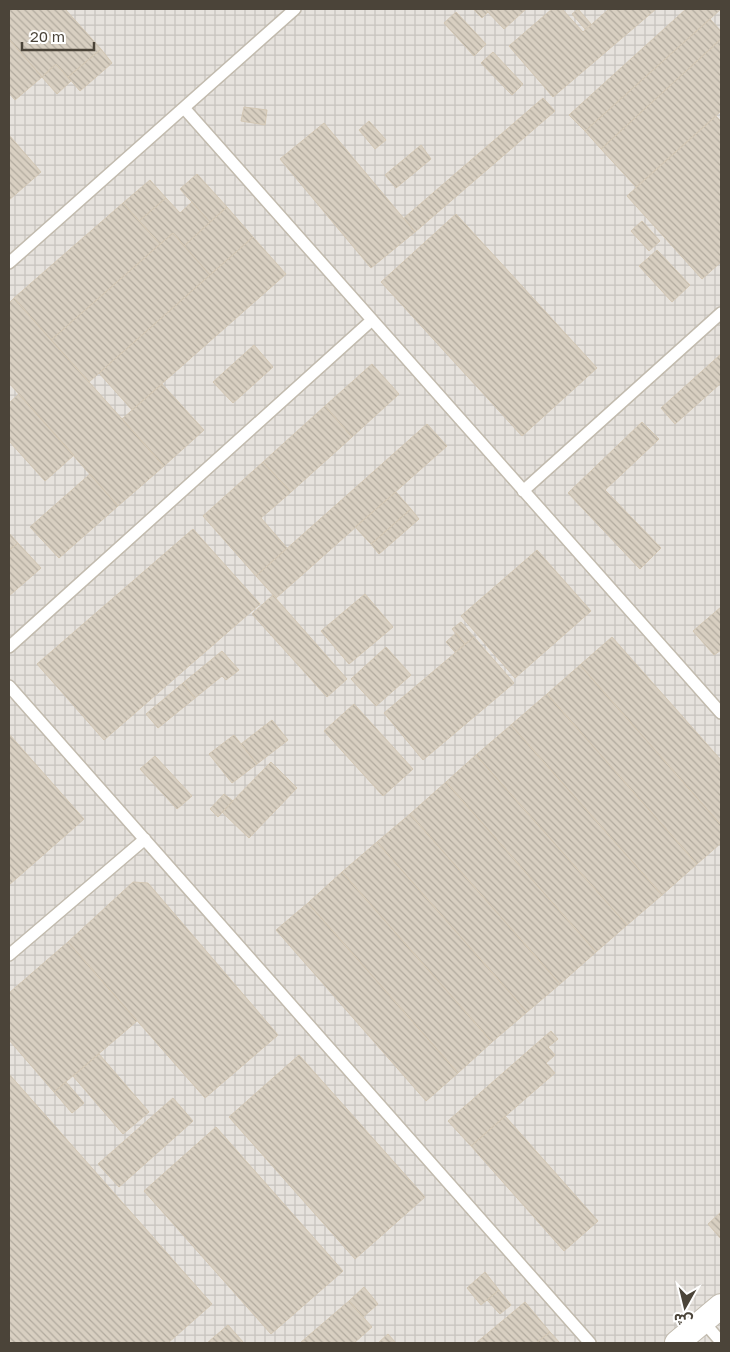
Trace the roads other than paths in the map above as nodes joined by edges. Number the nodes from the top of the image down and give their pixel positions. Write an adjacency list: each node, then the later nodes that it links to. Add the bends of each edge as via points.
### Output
1 (295, 9): 2 (lane)
2 (184, 108): 3 (lane); 5 (lane)
3 (9, 263)
4 (721, 313): 6 (lane)
5 (372, 320): 6 (lane); 7 (lane)
6 (523, 491): 9 (lane)
7 (9, 647)
8 (9, 686): 10 (lane)
9 (721, 713)
10 (145, 838): 11 (lane); 15 (lane)
11 (9, 955)
12 (721, 1306): 13 (street)
13 (703, 1321): 14 (lane); 16 (street)
14 (721, 1342)
15 (590, 1343)
16 (677, 1343)

